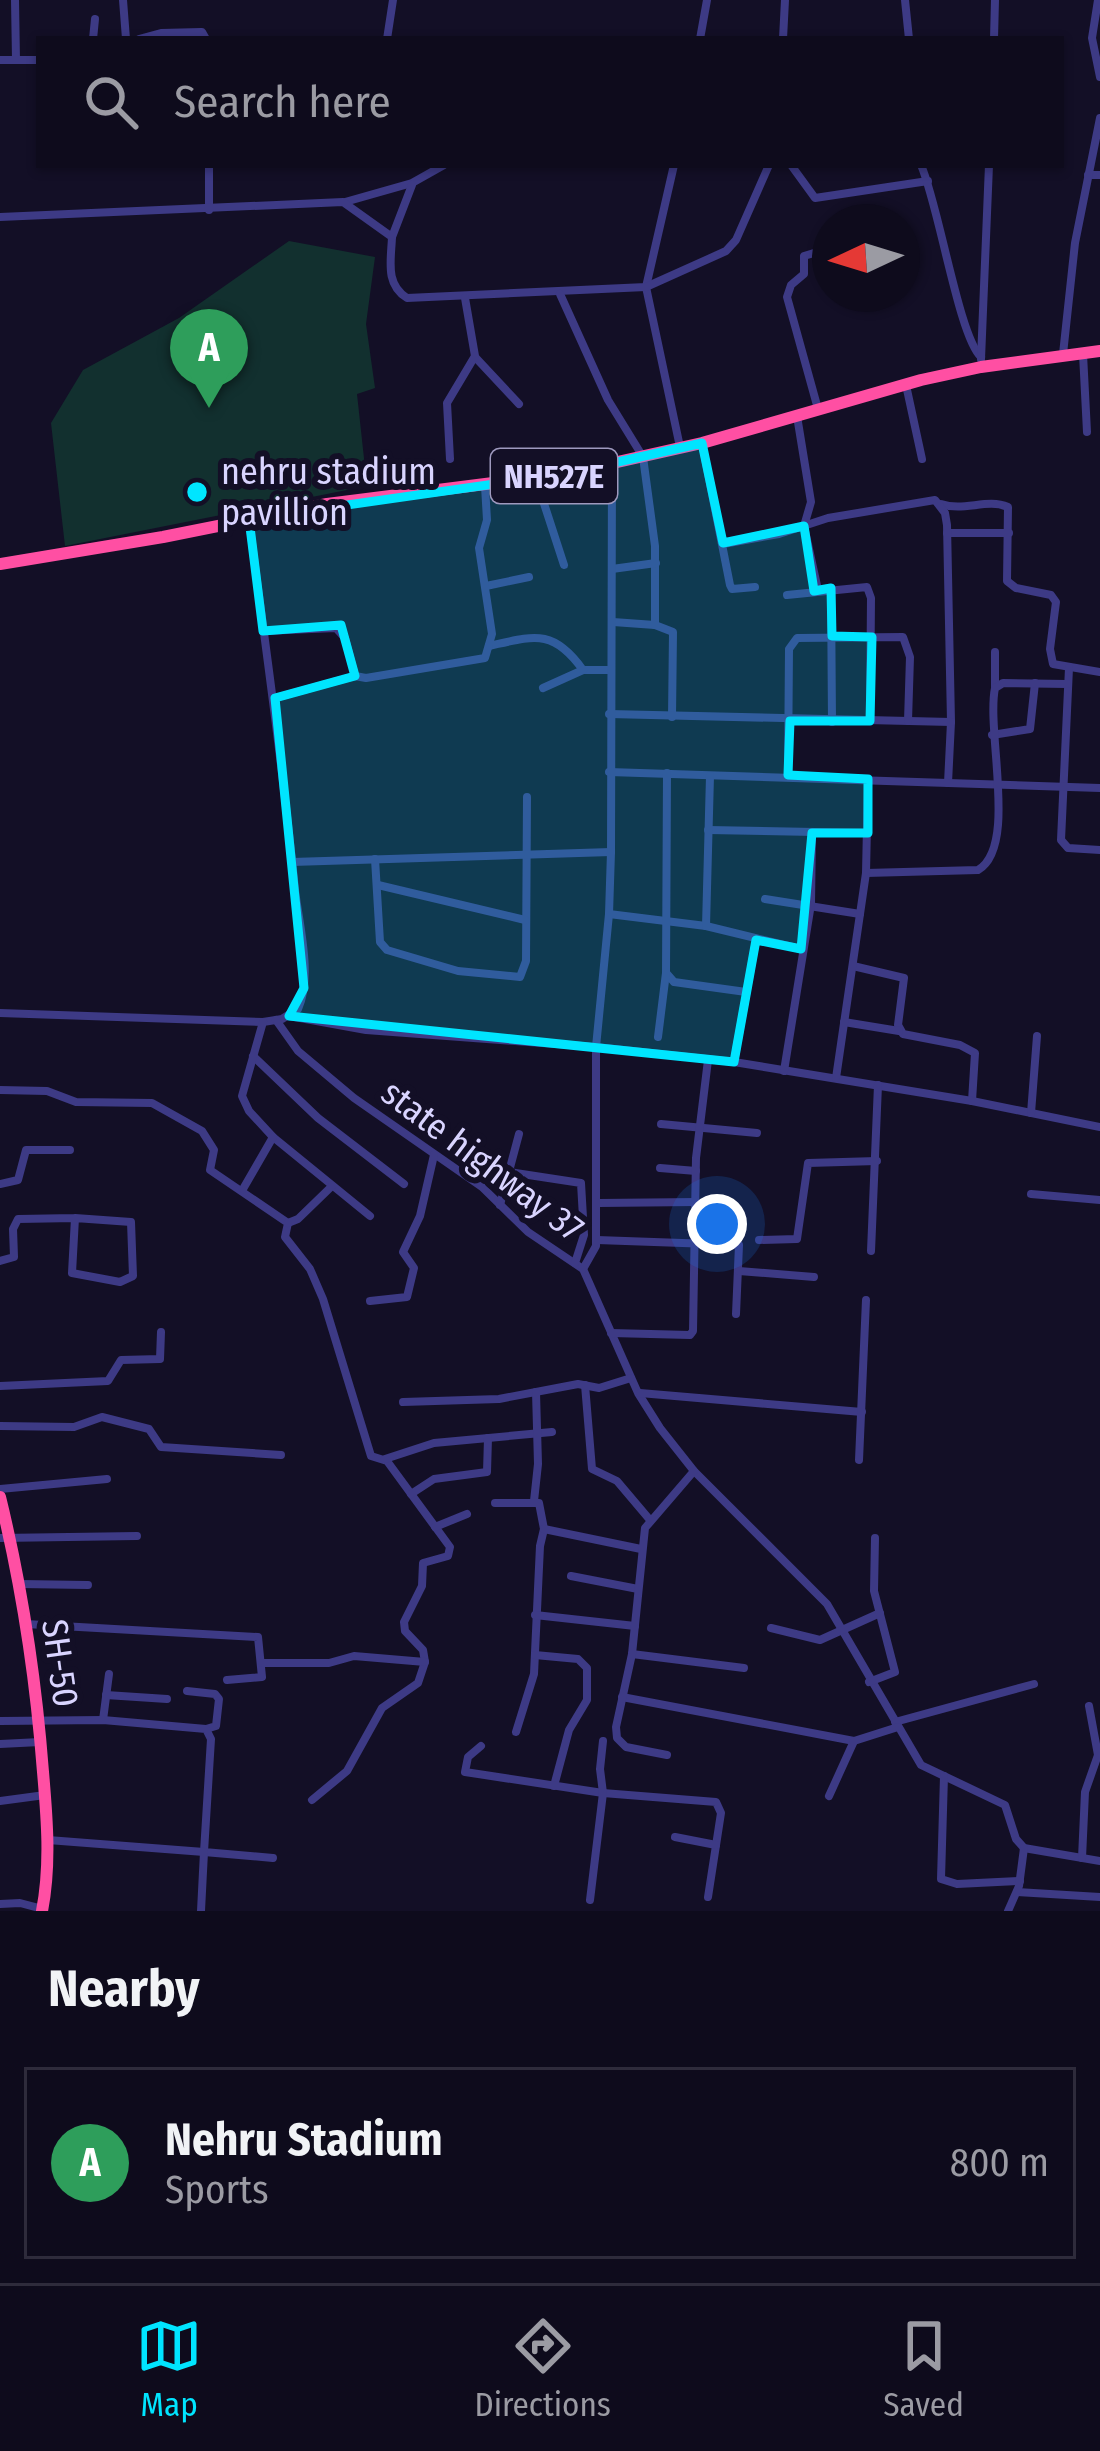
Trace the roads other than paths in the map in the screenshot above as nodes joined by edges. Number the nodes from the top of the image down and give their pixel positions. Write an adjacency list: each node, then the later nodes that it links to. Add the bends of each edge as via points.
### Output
1 (16, 0): 20 (street)
2 (123, 0): 11 (street)
3 (393, 0): 14 (street)
4 (707, 0): 15 (street)
5 (785, 0): 16 (street)
6 (905, 0): 17 (street)
7 (995, 0): 18 (street)
8 (1098, 0): 22 (street, via 1092,38)
9 (95, 19): 10 (street)
10 (93, 36)
11 (126, 36)
12 (157, 36): 13 (street)
13 (204, 36)
14 (387, 36)
15 (701, 36)
16 (783, 36)
17 (909, 36)
18 (994, 36)
19 (0, 60): 20 (street)
20 (16, 60): 21 (street)
21 (36, 60)
22 (1100, 77)
23 (1100, 118): 31 (street)
24 (209, 168): 36 (street)
25 (439, 168): 34 (street)
26 (673, 168): 40 (street)
27 (768, 168): 40 (street, via 726,251)
28 (793, 168): 33 (street, via 815,198)
29 (922, 168): 33 (street)
30 (989, 168): 47 (street)
31 (1088, 175): 32 (street); 45 (street)
32 (1100, 175)
33 (928, 181): 47 (street)
34 (412, 183): 35 (street); 38 (street)
35 (344, 202): 36 (street); 38 (street)
36 (209, 210): 37 (street)
37 (0, 217)
38 (392, 237): 42 (street, via 396,292)
39 (812, 254): 50 (street, via 787,297)
40 (646, 287): 41 (street); 54 (street)
41 (560, 293): 42 (street); 55 (street)
42 (465, 298): 46 (street)
43 (1100, 351): 44 (highway, NH527E)
44 (1082, 353): 45 (highway, NH527E); 52 (street)
45 (1063, 354): 47 (highway, NH527E)
46 (476, 357): 49 (street); 57 (street, via 447,403)
47 (981, 362): 48 (highway, NH527E)
48 (906, 385): 50 (highway, NH527E); 56 (street)
49 (519, 404)
50 (818, 410): 51 (highway, NH527E)
51 (797, 416): 53 (highway, NH527E); 63 (street, via 811,502)
52 (1087, 432)
53 (702, 443): 54 (highway, NH527E); 66 (street)
54 (681, 448): 55 (highway, NH527E)
55 (643, 457): 58 (highway, NH527E); 67 (street)
56 (922, 458)
57 (450, 459)
58 (612, 465): 59 (highway, NH527E); 70 (street)
59 (536, 478): 60 (highway, NH527E); 69 (street)
60 (484, 486): 62 (highway, NH527E); 72 (street)
61 (935, 500): 63 (street); 64 (street); 65 (street, via 958,508 1003,503)
62 (249, 519): 68 (highway, NH527E); 79 (street)
63 (805, 526): 66 (street); 75 (street)
64 (947, 533): 65 (street); 100 (street)
65 (1009, 533): 84 (street, via 1007,581 1054,597 1051,660)
66 (724, 544): 73 (street, via 730,585)
67 (656, 563): 70 (street); 78 (street)
68 (0, 565)
69 (564, 565)
70 (612, 569): 77 (street)
71 (529, 578): 72 (street)
72 (485, 586): 82 (street)
73 (755, 587)
74 (831, 588): 75 (street); 80 (street); 81 (street, via 867,587)
75 (818, 590): 76 (street)
76 (787, 595)
77 (613, 622): 78 (street); 86 (street)
78 (655, 626): 95 (street, via 675,638)
79 (263, 631): 88 (street, via 336,628); 93 (street)
80 (832, 636): 81 (street); 96 (street, via 790,643); 99 (street)
81 (872, 637): 97 (street); 98 (street, via 896,635 908,645)
82 (489, 646): 85 (street, via 551,638); 88 (street, via 478,662)
83 (995, 652): 92 (street)
84 (1070, 668): 87 (street); 90 (street)
85 (583, 670): 86 (street); 91 (street)
86 (611, 670): 94 (street)
87 (1100, 672)
88 (355, 676): 93 (street)
89 (1035, 683): 90 (street); 92 (street); 101 (street, via 1030,729)
90 (1067, 684): 109 (street)
91 (543, 688)
92 (995, 688): 101 (street)
93 (275, 698): 119 (street)
94 (609, 714): 95 (street); 102 (street)
95 (672, 717): 96 (street)
96 (790, 721): 99 (street); 104 (street)
97 (870, 721): 98 (street); 99 (street)
98 (908, 721): 100 (street)
99 (832, 722)
100 (951, 722): 108 (street)
101 (992, 735): 107 (street)
102 (609, 772): 103 (street); 116 (street)
103 (667, 773): 105 (street); 127 (street)
104 (788, 775): 105 (street); 106 (street)
105 (710, 776): 112 (street)
106 (868, 779): 108 (street); 114 (street)
107 (997, 782): 108 (street); 109 (street); 120 (street, via 989,864)
108 (948, 783)
109 (1062, 788): 110 (street); 115 (street, via 1063,844)
110 (1100, 788)
111 (527, 797): 117 (street)
112 (707, 830): 113 (street); 128 (street)
113 (812, 832): 114 (street); 123 (street)
114 (868, 833): 120 (street)
115 (1100, 850)
116 (610, 852): 117 (street); 124 (street)
117 (526, 857): 118 (street); 126 (street)
118 (375, 859): 119 (street); 121 (street)
119 (292, 862): 135 (street, via 304,988)
120 (866, 873): 125 (street)
121 (378, 885): 126 (street); 126 (street, via 387,950 458,971 520,977)
122 (765, 899): 123 (street)
123 (811, 904): 125 (street); 130 (street)
124 (609, 914): 127 (street); 142 (street)
125 (860, 914): 131 (street)
126 (525, 920)
127 (665, 920): 128 (street); 132 (street)
128 (706, 926): 129 (street)
129 (756, 940): 130 (street); 133 (street)
130 (801, 949): 146 (street)
131 (853, 966): 138 (street); 139 (street, via 904,978)
132 (666, 973): 133 (street, via 674,982); 140 (street)
133 (746, 992): 145 (street)
134 (0, 1013): 137 (street)
135 (289, 1016): 136 (street); 142 (street, state highway 37, via 366,1030)
136 (276, 1020): 137 (street); 159 (street, state highway 37, via 308,1060)
137 (263, 1022): 143 (street)
138 (844, 1022): 139 (street); 147 (street)
139 (899, 1031): 150 (street, via 975,1053)
140 (658, 1036)
141 (1037, 1036): 151 (street)
142 (596, 1047): 144 (street, state highway 37); 171 (street)
143 (253, 1056): 157 (street, via 243,1102); 165 (street)
144 (708, 1060): 145 (street, state highway 37); 153 (street)
145 (734, 1062): 146 (street, state highway 37)
146 (784, 1071): 147 (street, state highway 37)
147 (836, 1078): 148 (street, state highway 37)
148 (878, 1085): 150 (street, state highway 37); 160 (street)
149 (0, 1090): 167 (street, via 166,1109 202,1131 214,1150 210,1170)
150 (972, 1101): 151 (street, state highway 37)
151 (1031, 1113): 154 (street, state highway 37)
152 (661, 1124): 153 (street)
153 (701, 1127): 155 (street); 162 (street)
154 (1100, 1127)
155 (757, 1133)
156 (520, 1135): 163 (street)
157 (273, 1137): 166 (street); 167 (street)
158 (70, 1150): 164 (street, via 26,1150 18,1180)
159 (434, 1154): 172 (street, state highway 37); 185 (street, via 420,1216 404,1244 414,1268 410,1293)
160 (877, 1161): 177 (street, via 808,1163 797,1239); 179 (street)
161 (660, 1168): 162 (street)
162 (695, 1171): 170 (street)
163 (509, 1172): 172 (street); 181 (street, via 580,1183)
164 (0, 1184)
165 (404, 1184)
166 (332, 1186): 173 (street); 175 (street)
167 (243, 1189): 175 (street)
168 (1031, 1194): 169 (street)
169 (1100, 1200)
170 (696, 1202): 171 (street); 178 (street)
171 (599, 1203): 176 (street)
172 (500, 1207): 181 (street, state highway 37)
173 (370, 1216)
174 (76, 1217): 174 (street, via 131,1222 133,1276 120,1282 72,1273); 180 (street, via 18,1219 14,1257)
175 (289, 1223): 201 (street, via 285,1238 323,1299 371,1456)
176 (597, 1240): 178 (street); 181 (street, via 595,1254)
177 (759, 1240)
178 (695, 1241): 182 (street, via 739,1245); 188 (street, via 690,1335)
179 (871, 1251)
180 (0, 1261)
181 (579, 1266): 188 (street, state highway 37)
182 (739, 1271): 183 (street); 186 (street)
183 (814, 1277)
184 (866, 1300): 195 (street)
185 (370, 1301)
186 (736, 1314)
187 (161, 1332): 191 (street, via 160,1359 121,1360 108,1381)
188 (610, 1333): 189 (street, state highway 37)
189 (631, 1378): 190 (street); 193 (street, state highway 37)
190 (585, 1385): 192 (street); 211 (street, via 592,1469 617,1481)
191 (0, 1386)
192 (536, 1392): 194 (street); 198 (street)
193 (638, 1393): 195 (street); 203 (street, state highway 37)
194 (404, 1402)
195 (862, 1412): 202 (street)
196 (0, 1426): 200 (street, via 102,1418 149,1429 161,1448)
197 (552, 1432): 198 (street)
198 (538, 1434): 199 (street); 207 (street)
199 (488, 1438): 201 (street, via 420,1445); 206 (street, via 487,1472 434,1479)
200 (281, 1455)
201 (385, 1459): 206 (street)
202 (859, 1460)
203 (694, 1471): 211 (street); 227 (street, state highway 37, via 812,1587)
204 (107, 1479): 205 (street)
205 (0, 1493): 209 (highway, SH-50)
206 (411, 1495): 212 (street)
207 (533, 1501): 208 (street); 213 (street)
208 (495, 1503)
209 (2, 1514): 215 (highway, SH-50)
210 (467, 1514): 212 (street)
211 (650, 1520): 217 (street)
212 (435, 1527): 230 (street, via 451,1553 423,1563 422,1586 404,1622)
213 (544, 1529): 217 (street); 223 (street)
214 (137, 1536): 215 (street)
215 (4, 1538): 219 (highway, SH-50)
216 (875, 1538): 222 (street)
217 (641, 1549): 221 (street)
218 (571, 1576): 221 (street)
219 (18, 1584): 220 (street); 224 (highway, SH-50)
220 (88, 1585)
221 (638, 1589): 225 (street)
222 (880, 1613): 227 (street); 235 (street, via 895,1672)
223 (535, 1616): 225 (street); 229 (street)
224 (26, 1624): 231 (street, via 253,1635); 242 (highway, SH-50)
225 (635, 1626): 228 (street)
226 (771, 1628): 227 (street, via 820,1640)
227 (842, 1631): 235 (street, state highway 37)
228 (632, 1654): 232 (street); 239 (street)
229 (535, 1655): 247 (street); 255 (street, via 578,1659 587,1668 586,1700 568,1730)
230 (425, 1662): 231 (street, via 354,1656); 259 (street, via 416,1686 382,1708 347,1771)
231 (262, 1663): 234 (street, via 258,1679)
232 (744, 1668)
233 (110, 1674): 238 (street)
234 (226, 1680)
235 (869, 1682): 245 (street, state highway 37)
236 (1034, 1684): 245 (street)
237 (187, 1691): 246 (street, via 219,1699 217,1726)
238 (106, 1694): 240 (street); 243 (street)
239 (622, 1697): 249 (street); 253 (street, via 616,1738)
240 (167, 1699)
241 (1089, 1706): 267 (street, via 1098,1755 1085,1792)
242 (39, 1719): 243 (street); 244 (street); 250 (highway, SH-50)
243 (103, 1720): 246 (street)
244 (0, 1721)
245 (896, 1724): 249 (street); 254 (street, state highway 37, via 921,1766)
246 (206, 1729): 265 (street, via 212,1739)
247 (516, 1732)
248 (603, 1741): 256 (street)
249 (854, 1741): 258 (street)
250 (41, 1742): 251 (street); 257 (highway, SH-50)
251 (0, 1744)
252 (481, 1746): 255 (street, via 465,1772)
253 (667, 1755)
254 (944, 1775): 264 (street, state highway 37, via 1005,1805); 269 (street, via 941,1879)
255 (554, 1786): 256 (street)
256 (603, 1793): 263 (street, via 716,1802); 273 (street)
257 (45, 1795): 260 (street); 262 (highway, SH-50)
258 (829, 1796)
259 (312, 1800)
260 (0, 1801)
261 (675, 1837): 263 (street)
262 (48, 1840): 265 (street); 275 (highway, SH-50)
263 (716, 1845): 271 (street)
264 (1024, 1848): 267 (street); 269 (street)
265 (204, 1852): 266 (street); 276 (street)
266 (273, 1858)
267 (1082, 1858): 268 (street)
268 (1100, 1862)
269 (1020, 1881): 270 (street)
270 (1017, 1892): 272 (street); 277 (street)
271 (708, 1897)
272 (1100, 1897)
273 (590, 1900)
274 (0, 1904): 275 (street)
275 (42, 1910)
276 (201, 1911)
277 (1008, 1911)

